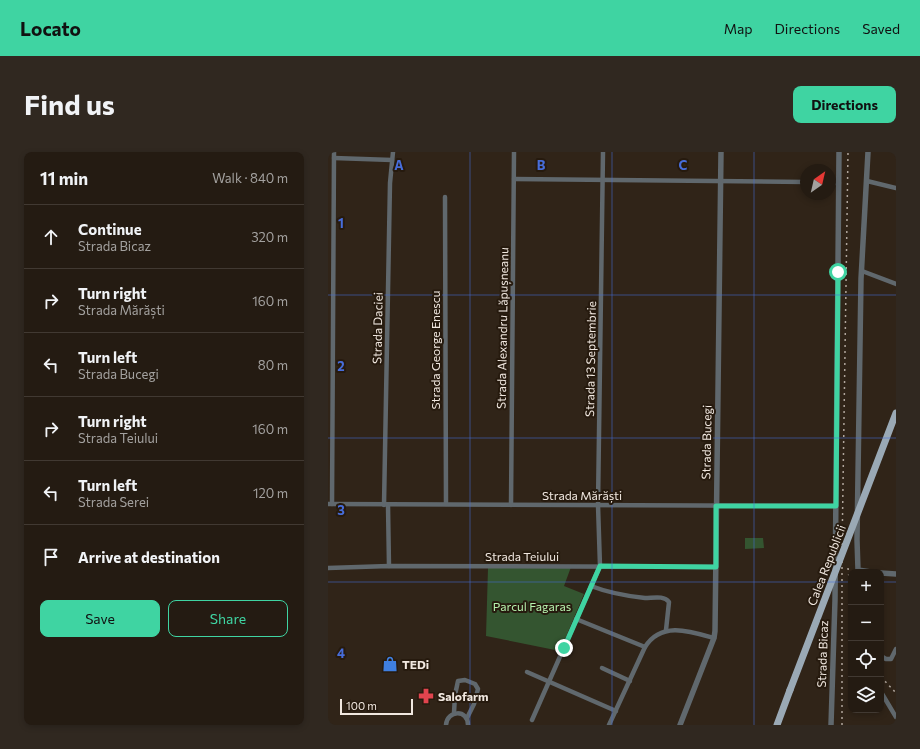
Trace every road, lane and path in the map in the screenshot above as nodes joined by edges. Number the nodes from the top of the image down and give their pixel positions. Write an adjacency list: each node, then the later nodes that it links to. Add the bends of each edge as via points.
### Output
1 (334, 152): 8 (street)
2 (393, 152): 9 (street, Strada Daciei)
3 (514, 152): 10 (street, Strada Alexandru Lăpușneanu)
4 (603, 152): 11 (street, Strada 13 Septembrie)
5 (721, 152): 12 (street, Strada Bucegi)
6 (839, 152): 15 (street, Strada Bicaz)
7 (868, 152): 13 (street)
8 (334, 158): 9 (street); 21 (street)
9 (392, 160): 24 (street, Strada Daciei)
10 (514, 179): 11 (street); 25 (street, Strada Alexandru Lăpușneanu)
11 (603, 179): 12 (street); 23 (street, Strada 13 Septembrie)
12 (721, 180): 14 (street); 26 (street, Strada Bucegi)
13 (868, 181): 16 (street); 18 (street)
14 (800, 182)
15 (839, 183): 27 (street, Strada Bicaz)
16 (896, 188)
17 (445, 197): 22 (street, Strada George Enescu)
18 (862, 271): 19 (street); 32 (street)
19 (896, 284)
20 (896, 413): 56 (main road, Calea Republicii, bridge)
21 (330, 504): 24 (street, Strada Mărăști)
22 (446, 504): 24 (street, Strada Mărăști); 25 (street, Strada Mărăști)
23 (598, 504): 25 (street, Strada Mărăști); 26 (street, Strada Mărăști); 29 (street, Strada 13 Septembrie)
24 (386, 505): 28 (street, Strada Daciei)
25 (511, 505)
26 (716, 506): 27 (street, Strada Mărăști); 30 (street, Strada Bucegi)
27 (836, 506): 57 (street, Strada Bicaz, via 836,600)
28 (389, 566): 29 (street, Strada Teiului); 31 (street, Strada Teiului)
29 (600, 566): 30 (street, Strada Teiului); 35 (street)
30 (716, 567): 38 (street, Strada Bucegi)
31 (328, 568)
32 (858, 569)
33 (884, 573): 34 (street)
34 (896, 574)
35 (591, 586): 36 (street); 37 (street, via 612,594 666,599)
36 (576, 619): 39 (street); 45 (street)
37 (666, 630): 38 (street); 39 (street, via 655,636)
38 (714, 638): 55 (street, Strada Bucegi)
39 (645, 647): 44 (street)
40 (896, 649): 41 (street, via 891,659)
41 (884, 657)
42 (602, 668): 44 (street)
43 (527, 672): 45 (street)
44 (630, 681): 47 (street)
45 (549, 682): 47 (street); 51 (street)
46 (884, 697): 49 (street)
47 (616, 711): 54 (street)
48 (454, 713): 50 (street); 50 (street, via 458,681 465,680 475,684 478,689); 52 (street, via 448,718)
49 (896, 717)
50 (467, 718): 53 (street)
51 (532, 720)
52 (446, 725)
53 (468, 725)
54 (609, 725)
55 (680, 725)
56 (777, 725)
57 (831, 725)

